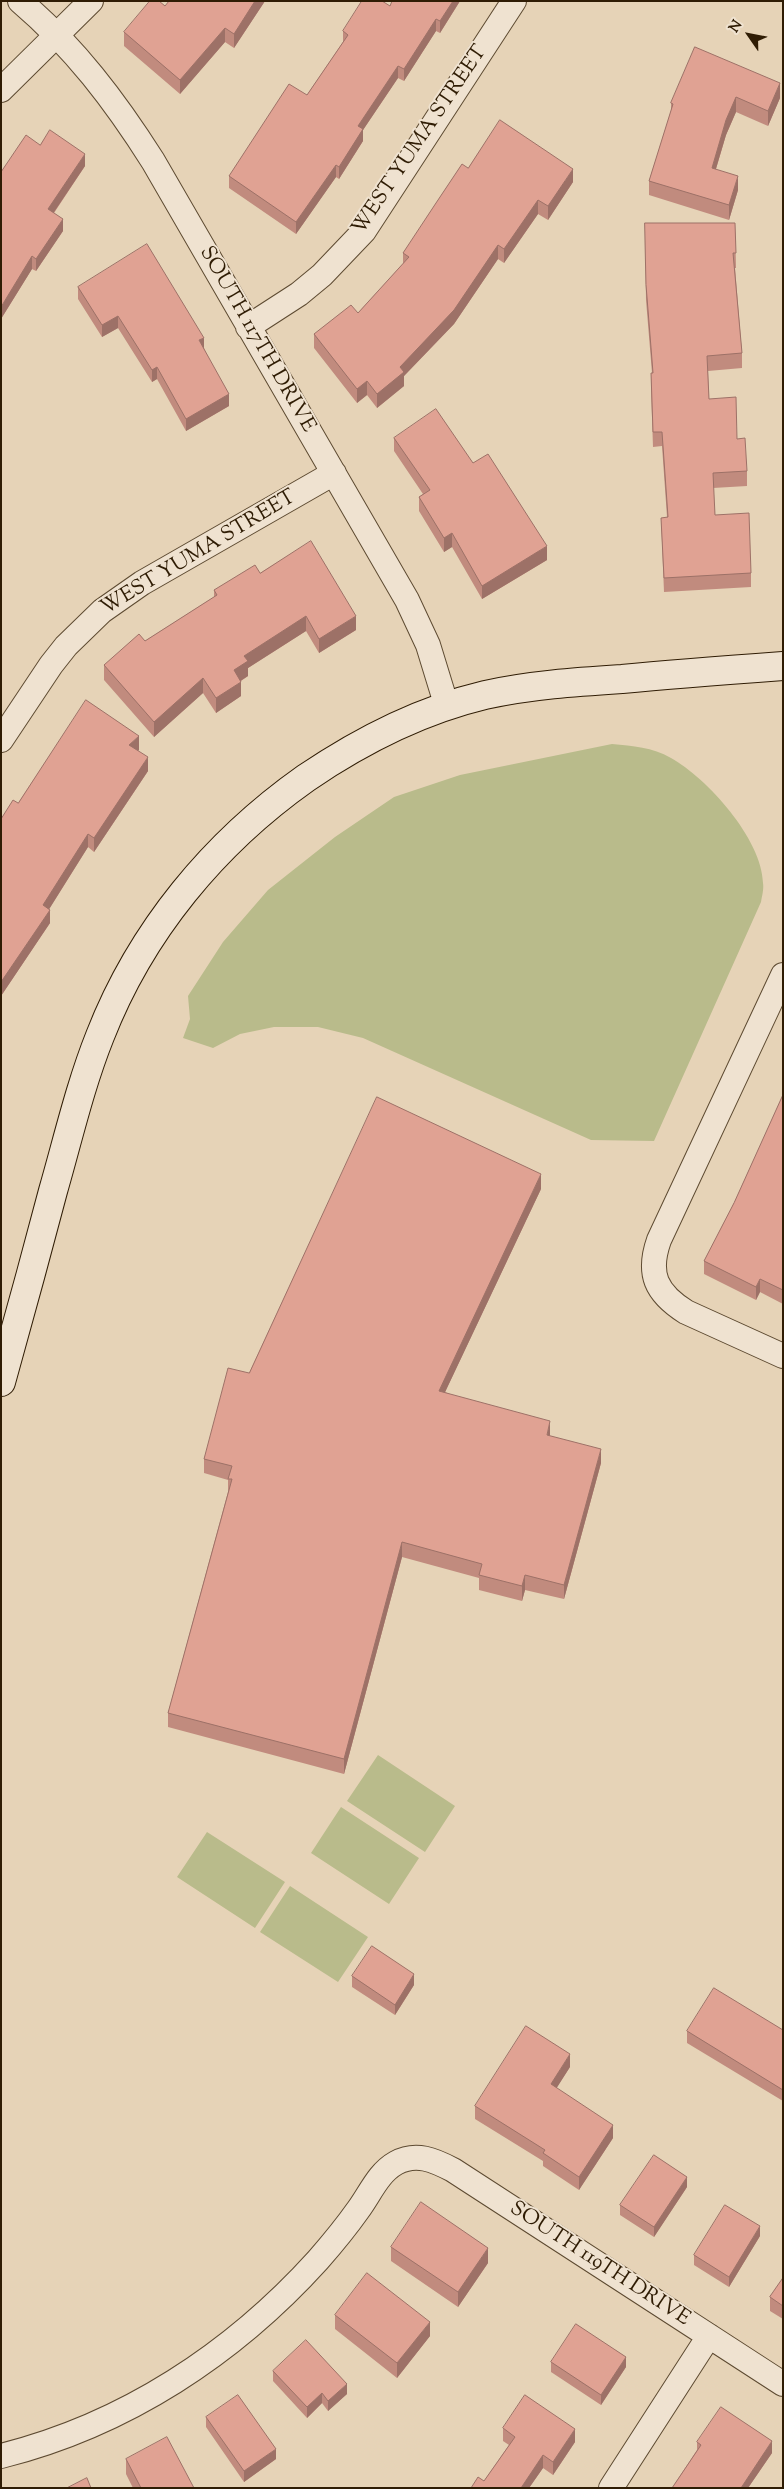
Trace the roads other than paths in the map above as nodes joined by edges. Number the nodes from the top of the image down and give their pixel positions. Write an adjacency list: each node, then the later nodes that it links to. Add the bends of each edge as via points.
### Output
1 (20, 1): 4 (street, SOUTH 117TH DRIVE)
2 (91, 1): 4 (street)
3 (514, 1): 6 (street, WEST YUMA STREET, via 364,231 322,275)
4 (56, 34): 5 (street); 6 (street, SOUTH 117TH DRIVE, via 86,67 133,129)
5 (1, 90)
6 (248, 327): 7 (street, SOUTH 117TH DRIVE)
7 (334, 473): 9 (street, SOUTH 117TH DRIVE, via 418,623 436,667); 10 (street, WEST YUMA STREET, via 142,584 102,611 56,659)
8 (783, 666): 9 (street, via 543,686 483,696)
9 (447, 707): 12 (street, via 352,750 287,792 250,822 200,871 153,932 115,1001 89,1067)
10 (1, 740)
11 (783, 975): 13 (street, via 659,1240 654,1261 656,1281 663,1293 686,1312)
12 (7, 1338): 14 (street)
13 (783, 1356)
14 (1, 1382)
15 (709, 2336): 16 (street, SOUTH 119TH DRIVE); 17 (street, SOUTH 119TH DRIVE, via 453,2170 425,2158 410,2157 384,2173 341,2234 293,2287 256,2322 192,2371 96,2424 36,2447); 18 (street)
16 (783, 2384)
17 (1, 2456)
18 (612, 2488)

